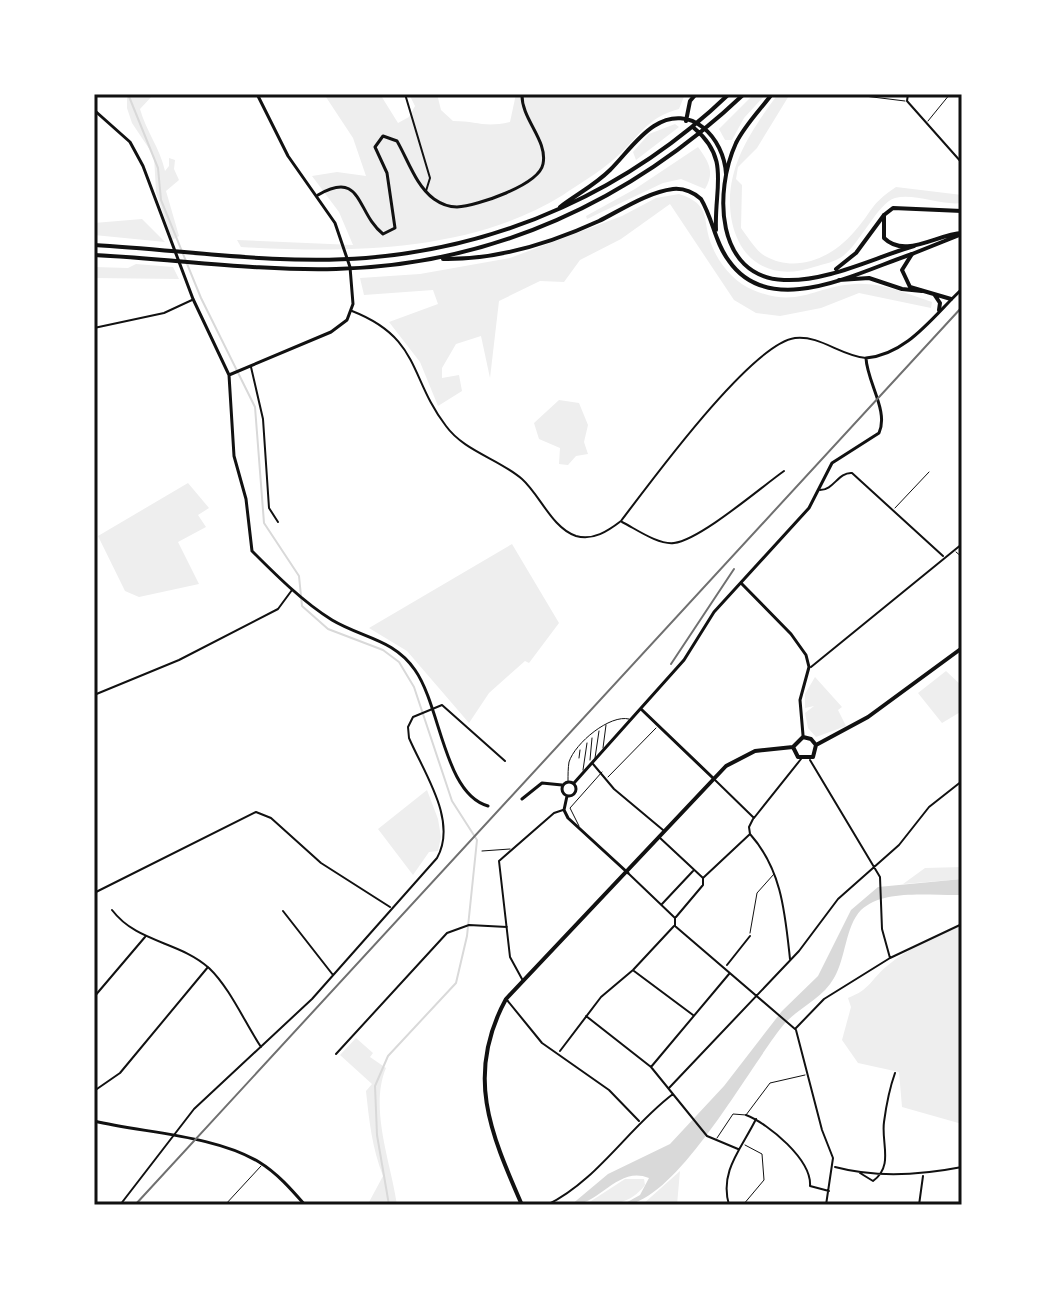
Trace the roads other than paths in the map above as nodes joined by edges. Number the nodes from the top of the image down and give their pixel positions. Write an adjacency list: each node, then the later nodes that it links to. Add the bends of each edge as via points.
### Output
1 (257, 94): 18 (main road, via 288,156)
2 (405, 94): 17 (street, via 430,178)
3 (522, 94): 17 (main road, via 544,151 537,178 461,207)
4 (696, 94): 13 (main road)
5 (729, 94): 20 (main road, via 684,134 617,180)
6 (744, 94): 28 (main road, via 643,176 586,208 500,243)
7 (772, 94): 16 (main road, via 735,145)
8 (848, 94): 11 (lane)
9 (908, 94): 11 (street)
10 (950, 94): 14 (lane)
11 (907, 101): 14 (street)
12 (94, 110): 34 (main road, via 130,142 143,166)
13 (686, 121): 16 (main road, via 708,130 719,144); 20 (main road, via 656,124 600,179); 23 (main road, via 707,139 719,164)
14 (927, 123): 15 (street)
15 (962, 163)
16 (727, 184): 29 (main road, via 725,232 743,264 780,280)
17 (426, 192): 18 (main road, via 397,141 383,136 375,147 387,173 395,228 383,234 377,229 347,187)
18 (318, 195): 37 (main road, via 345,252)
19 (962, 211): 21 (main road, via 904,207)
20 (555, 212): 24 (main road, via 477,240 364,258)
21 (884, 215): 25 (main road, via 884,238 896,246); 29 (main road, via 856,253)
22 (962, 233): 25 (main road); 26 (main road)
23 (717, 236): 28 (main road, via 701,199 676,188 535,245); 30 (main road, via 729,261 758,285 786,290)
24 (94, 245)
25 (914, 246): 29 (main road)
26 (912, 254): 30 (main road); 32 (main road, via 904,263 903,277)
27 (94, 255): 28 (main road, via 284,268 365,268)
28 (437, 259)
29 (831, 272)
30 (833, 280): 32 (main road, via 869,278)
31 (962, 289): 35 (main road)
32 (922, 291): 33 (main road)
33 (933, 292): 35 (main road); 36 (main road)
34 (193, 299): 38 (street, via 164,313); 41 (main road)
35 (951, 299): 36 (main road)
36 (939, 310): 39 (main road, via 898,348)
37 (352, 311): 40 (main road, via 331,332); 46 (street, via 378,321 394,335 448,430 521,478 562,528 588,537)
38 (94, 328)
39 (866, 358): 44 (main road, via 881,428 875,438 837,459); 46 (street, via 806,338 779,344 723,395)
40 (251, 366): 41 (main road); 47 (street, via 263,419 269,508)
41 (229, 375): 53 (main road, via 234,456 246,499 249,544)
42 (784, 471): 46 (street, via 676,543)
43 (929, 472): 45 (lane)
44 (818, 490): 45 (street, via 830,488 847,473 856,475); 52 (main road, via 809,508)
45 (893, 510): 50 (street)
46 (621, 521)
47 (278, 522)
48 (962, 544): 49 (street)
49 (954, 550): 50 (street); 51 (lane)
50 (944, 557): 55 (street)
51 (962, 557)
52 (741, 583): 55 (main road, via 791,634); 58 (main road)
53 (295, 591): 56 (street, via 278,609 179,660); 57 (main road, via 335,622 401,653)
54 (962, 648): 66 (main road, via 887,705)
55 (809, 667): 64 (main road, via 800,700)
56 (94, 695)
57 (433, 707): 73 (street, via 446,708); 85 (main road, via 461,787 475,802); 101 (street, via 409,723 409,738 440,809 445,836 437,858)
58 (641, 709): 59 (main road); 61 (main road)
59 (631, 721): 60 (lane); 69 (main road)
60 (607, 723): 62 (lane); 69 (lane)
61 (658, 726): 77 (lane); 78 (main road)
62 (599, 729): 63 (lane); 74 (lane)
63 (593, 735): 65 (lane); 74 (lane)
64 (803, 737): 66 (main road); 68 (main road)
65 (587, 741): 67 (lane); 75 (lane)
66 (816, 745): 72 (main road)
67 (580, 747): 70 (lane); 79 (lane, via 569,762)
68 (793, 747): 71 (main road); 78 (main road, via 745,755)
69 (602, 751): 74 (main road)
70 (579, 758)
71 (801, 759): 72 (main road); 87 (street)
72 (809, 759): 94 (street)
73 (505, 761)
74 (593, 761): 75 (main road); 76 (street)
75 (583, 771): 81 (main road)
76 (602, 772): 77 (street); 88 (lane, via 570,808)
77 (608, 777): 89 (street, via 614,789)
78 (713, 778): 87 (street); 89 (main road)
79 (568, 781): 81 (main road); 82 (main road)
80 (962, 781): 94 (street, via 929,807)
81 (574, 783): 83 (main road, via 576,791)
82 (562, 785): 83 (main road); 84 (main road, via 542,783)
83 (567, 796): 86 (main road)
84 (522, 799)
85 (488, 806)
86 (564, 810): 88 (main road); 92 (street)
87 (754, 818): 90 (street)
88 (583, 831): 96 (main road)
89 (664, 831): 91 (main road)
90 (750, 834): 97 (street); 98 (street)
91 (659, 837): 95 (street); 96 (main road)
92 (510, 849): 93 (lane); 107 (street, via 499,861)
93 (482, 851)
94 (876, 866): 110 (street); 111 (street, via 838,899)
95 (694, 870): 98 (street); 100 (street)
96 (628, 873): 100 (street); 117 (main road)
97 (774, 873): 108 (lane, via 757,893); 111 (street, via 786,904)
98 (703, 878): 104 (street, via 703,885)
99 (94, 893): 101 (street, via 256,812 271,818 321,863)
100 (662, 905): 104 (street)
101 (392, 908): 116 (street)
102 (112, 910): 109 (street)
103 (283, 911): 116 (street)
104 (675, 918): 106 (street)
105 (962, 924): 110 (street)
106 (675, 926): 112 (street); 114 (street)
107 (507, 927): 117 (street, via 512,965); 126 (street, via 462,926 434,945)
108 (750, 936): 112 (street)
109 (145, 937): 113 (street); 118 (street)
110 (890, 958): 123 (street, via 824,999)
111 (790, 959): 119 (street)
112 (726, 966): 115 (street)
113 (208, 967): 124 (street); 131 (street, via 120,1073)
114 (633, 970): 121 (street); 122 (street)
115 (729, 973): 119 (street); 122 (street)
116 (333, 975): 124 (street)
117 (522, 979): 120 (main road)
118 (94, 997)
119 (758, 997): 123 (street); 130 (street)
120 (506, 999): 125 (street, via 530,1030); 152 (main road, via 485,1050 483,1075 495,1137)
121 (586, 1016): 125 (street); 127 (street)
122 (694, 1016): 127 (street)
123 (795, 1029): 129 (street)
124 (261, 1047): 137 (street)
125 (558, 1052): 136 (street, via 609,1090)
126 (336, 1054)
127 (651, 1067): 130 (street)
128 (895, 1073): 144 (street, via 884,1124 883,1169 870,1181)
129 (807, 1075): 133 (lane, via 770,1083); 142 (street)
130 (669, 1088): 132 (street)
131 (94, 1091)
132 (673, 1094): 136 (street); 138 (street)
133 (746, 1115): 134 (street); 138 (lane, via 733,1114)
134 (756, 1119): 139 (street); 146 (street, via 809,1172 810,1186)
135 (94, 1121): 137 (main road)
136 (639, 1121): 153 (street, via 583,1182)
137 (172, 1135): 141 (main road); 148 (street)
138 (715, 1140): 140 (street)
139 (743, 1144): 140 (street); 155 (lane, via 762,1154 764,1180)
140 (738, 1149): 154 (street, via 727,1175)
141 (262, 1164): 147 (main road); 149 (lane)
142 (834, 1166): 144 (street); 146 (street)
143 (962, 1167): 145 (street)
144 (860, 1173): 145 (street)
145 (923, 1175): 157 (street)
146 (830, 1191): 156 (street)
147 (301, 1200): 150 (lane); 151 (main road)
148 (120, 1205)
149 (225, 1205)
150 (296, 1205)
151 (305, 1205)
152 (522, 1205)
153 (547, 1205)
154 (729, 1205)
155 (743, 1205)
156 (826, 1205)
157 (919, 1205)

